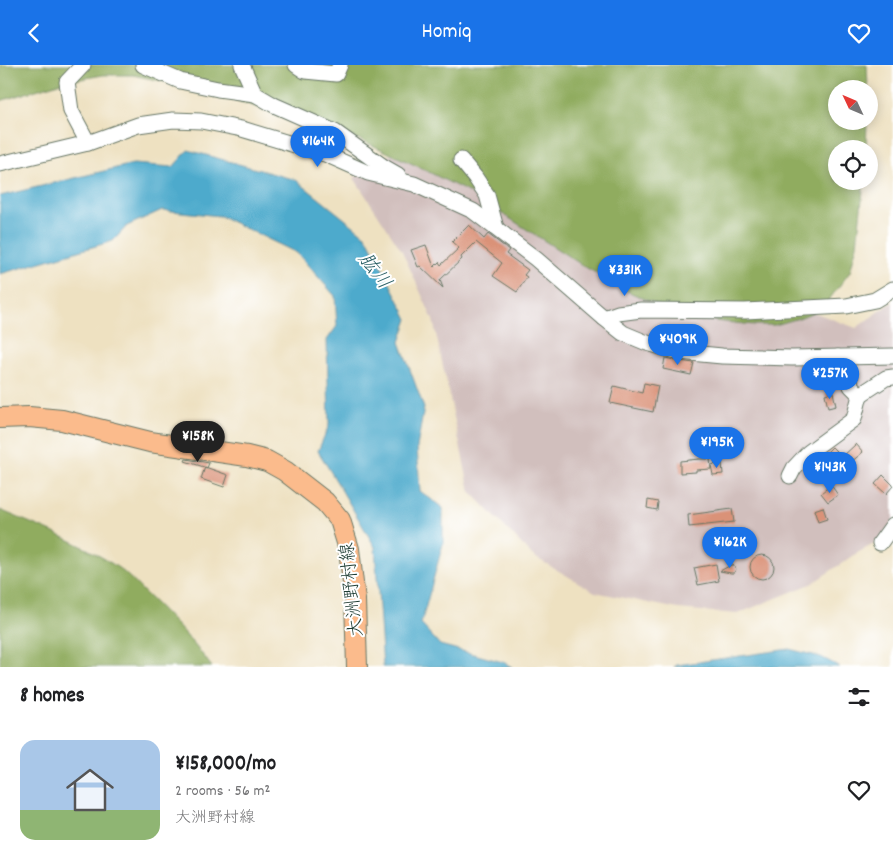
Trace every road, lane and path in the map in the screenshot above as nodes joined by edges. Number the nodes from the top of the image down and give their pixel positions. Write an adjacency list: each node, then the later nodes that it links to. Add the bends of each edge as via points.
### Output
1 (83, 65): 7 (street, via 67,81 70,111)
2 (143, 65): 6 (street, via 180,81)
3 (242, 65): 6 (street)
4 (296, 65): 5 (street, via 305,71)
5 (336, 68)
6 (255, 94): 10 (street, via 335,132)
7 (88, 143): 9 (street); 10 (street, via 138,125 173,120 201,121 242,129 325,155 368,173)
8 (461, 160): 11 (street, via 487,195)
9 (0, 164)
10 (414, 184): 11 (street, via 473,211)
11 (496, 229): 13 (street)
12 (893, 289): 13 (street, via 875,300 846,306 745,311 641,310)
13 (604, 318): 15 (street, via 623,333 680,353)
14 (893, 356): 15 (street)
15 (838, 357): 17 (street, via 850,377 851,386)
16 (893, 377): 17 (street)
17 (860, 395): 19 (street, via 854,419 809,452)
18 (0, 418): 22 (main road, 大洲野村線, via 62,420 150,442 267,461 286,471 325,502 340,520 349,549 355,600)
19 (790, 476)
20 (893, 525): 21 (street)
21 (880, 543)
22 (357, 667)

